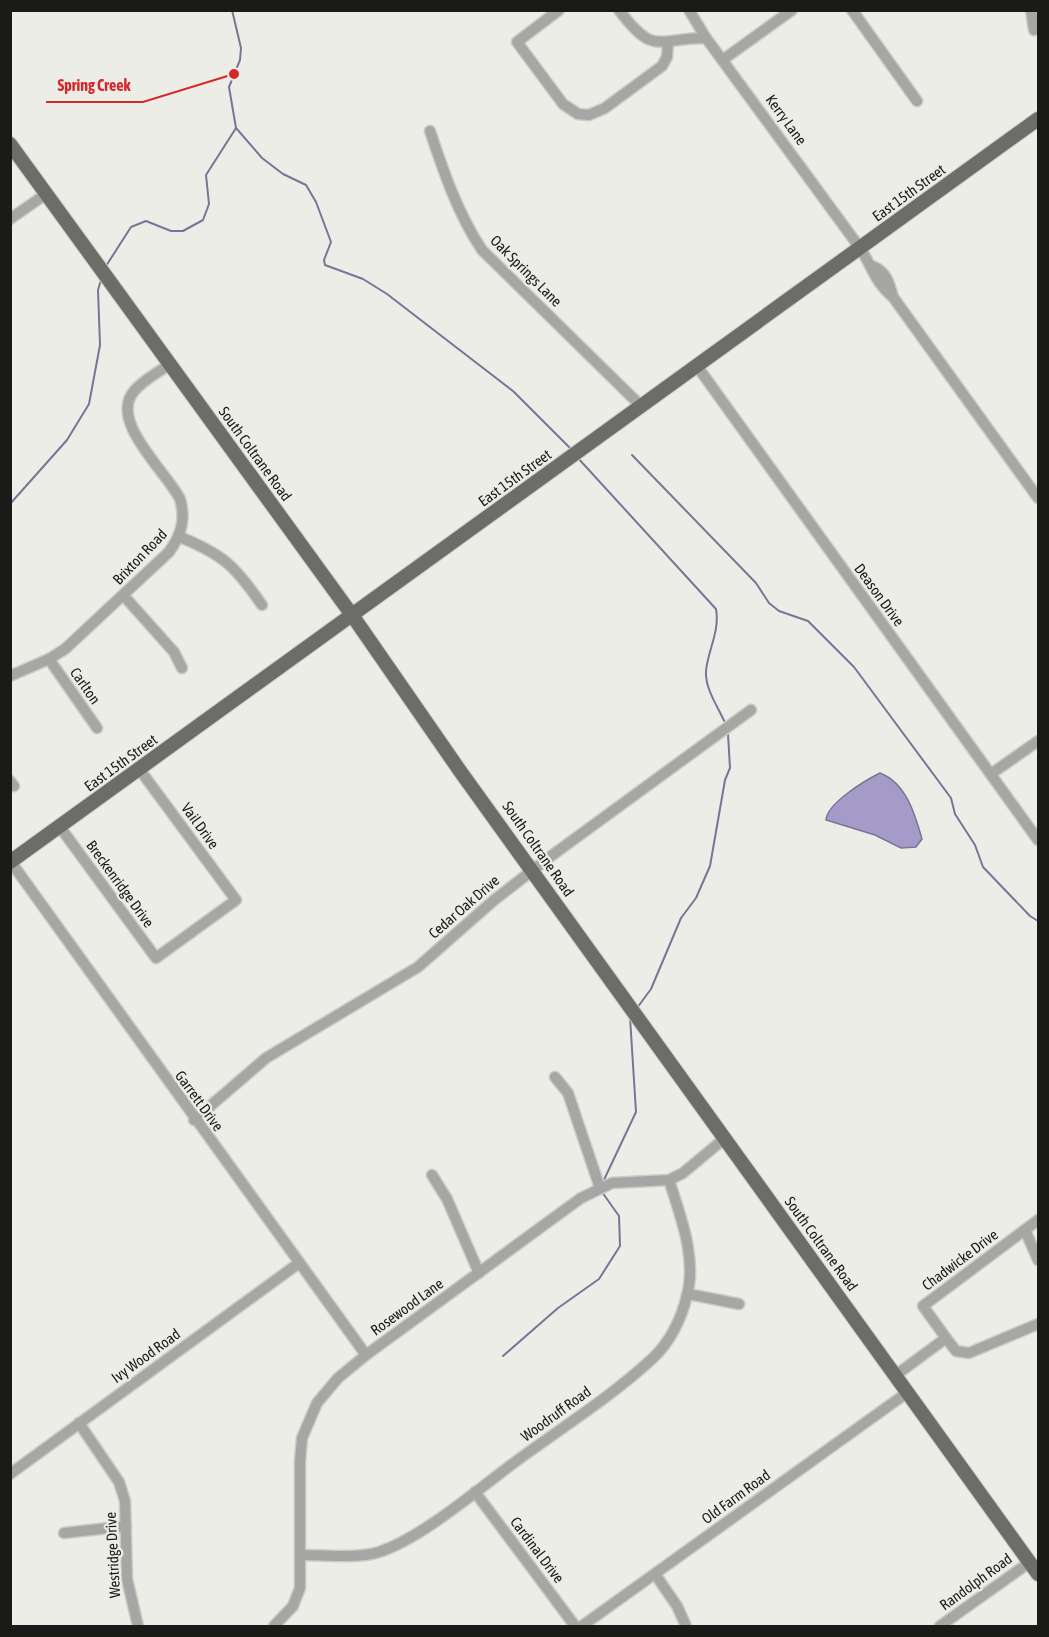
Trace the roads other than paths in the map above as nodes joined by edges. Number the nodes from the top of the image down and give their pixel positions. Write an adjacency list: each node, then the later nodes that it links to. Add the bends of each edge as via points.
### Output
1 (559, 10): 9 (street, via 518,42 563,104 578,114 600,111 655,72 665,62)
2 (620, 10): 9 (street, via 640,36)
3 (689, 10): 8 (street, Kerry Lane)
4 (792, 10): 10 (street)
5 (852, 10): 11 (street)
6 (1031, 10): 7 (street)
7 (1034, 30)
8 (706, 38): 9 (street); 10 (street, Kerry Lane)
9 (668, 43)
10 (724, 59): 17 (street, Kerry Lane)
11 (917, 101)
12 (1038, 119): 17 (main road, East 15th Street)
13 (430, 131): 20 (street, Oak Springs Lane, via 450,190 482,250)
14 (10, 144): 15 (main road, South Coltrane Road)
15 (46, 194): 16 (street); 18 (main road, South Coltrane Road)
16 (10, 219)
17 (860, 248): 19 (main road, East 15th Street); 21 (street, Kerry Lane, via 872,266 889,280 893,297)
18 (169, 364): 22 (street, Brixton Road, via 134,391 126,411 132,429 180,499); 25 (main road, South Coltrane Road)
19 (697, 366): 20 (main road, East 15th Street); 33 (street, Deason Drive)
20 (641, 406): 25 (main road, East 15th Street)
21 (1038, 498)
22 (180, 537): 23 (street, Brixton Road); 24 (street, via 213,551 234,566)
23 (124, 596): 26 (street, Brixton Road); 27 (street, via 174,652)
24 (262, 605)
25 (352, 615): 32 (main road, East 15th Street); 37 (main road, South Coltrane Road)
26 (49, 659): 28 (street, Brixton Road); 30 (street, Carlton)
27 (182, 668)
28 (10, 676)
29 (751, 710): 37 (street, Cedar Oak Drive)
30 (97, 728)
31 (1038, 741): 33 (street)
32 (140, 770): 34 (main road, East 15th Street); 38 (street, Vail Drive, via 236,900)
33 (991, 774): 35 (street, Deason Drive)
34 (60, 827): 36 (main road, East 15th Street); 38 (street, Breckenridge Drive)
35 (1038, 840)
36 (11, 862): 40 (street, Garrett Drive)
37 (533, 870): 40 (street, Cedar Oak Drive, via 418,967 266,1058); 41 (main road, South Coltrane Road)
38 (156, 958)
39 (555, 1077): 44 (street, via 568,1093)
40 (194, 1120): 48 (street, Garrett Drive)
41 (725, 1138): 43 (street); 55 (main road, South Coltrane Road)
42 (432, 1175): 49 (street, via 447,1199)
43 (669, 1180): 44 (street, Rosewood Lane, via 633,1180); 50 (street, Woodruff Road, via 687,1249)
44 (602, 1187): 49 (street, Rosewood Lane, via 581,1198)
45 (1038, 1220): 46 (street, Chadwicke Drive)
46 (1025, 1230): 47 (street); 53 (street, Chadwicke Drive, via 923,1306)
47 (1038, 1260)
48 (299, 1263): 54 (street, Garrett Drive); 57 (street, Ivy Wood Road)
49 (479, 1273): 54 (street, Rosewood Lane)
50 (688, 1294): 51 (street); 59 (street, Woodruff Road, via 674,1330 653,1358)
51 (739, 1304)
52 (1038, 1324): 53 (street, via 969,1353 956,1351)
53 (946, 1338): 55 (street)
54 (366, 1355): 62 (street, Rosewood Lane, via 317,1402 302,1438)
55 (896, 1376): 56 (main road, South Coltrane Road)
56 (908, 1392): 63 (main road, South Coltrane Road); 64 (street, Old Farm Road)
57 (79, 1423): 58 (street, Ivy Wood Road); 60 (street, Westridge Drive, via 119,1482)
58 (10, 1474)
59 (475, 1491): 62 (street, Woodruff Road, via 416,1532 378,1552); 68 (street, Cardinal Drive)
60 (126, 1526): 61 (street); 66 (street, Westridge Drive, via 128,1591)
61 (64, 1533)
62 (302, 1555): 67 (street, Rosewood Lane, via 297,1598)
63 (1030, 1562): 65 (main road, South Coltrane Road); 71 (street, Randolph Road)
64 (655, 1574): 69 (street, Old Farm Road); 70 (street)
65 (1038, 1574)
66 (138, 1626)
67 (274, 1626)
68 (576, 1626)
69 (582, 1626)
70 (686, 1626)
71 (940, 1626)

